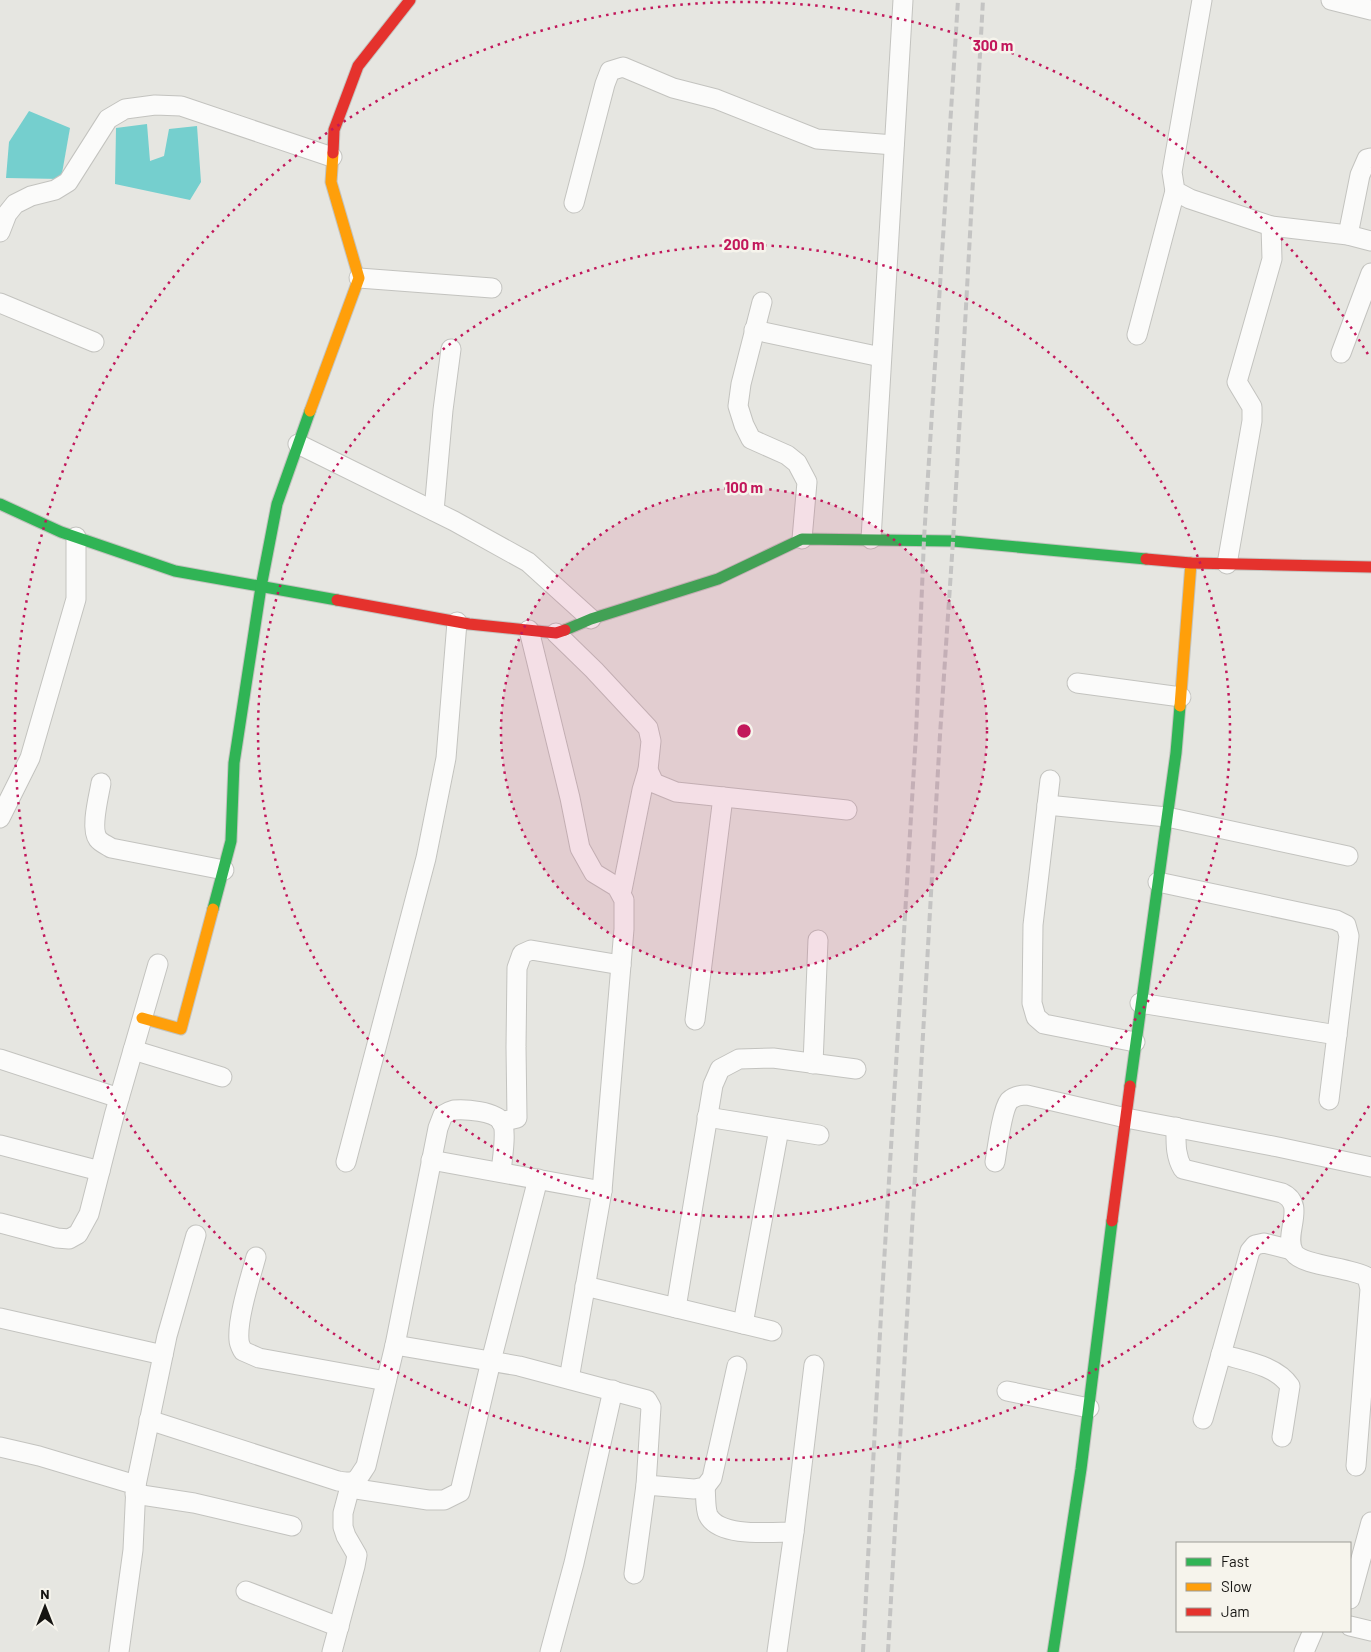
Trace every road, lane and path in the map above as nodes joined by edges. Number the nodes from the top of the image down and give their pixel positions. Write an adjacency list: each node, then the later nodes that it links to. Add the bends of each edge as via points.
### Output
1 (410, 0): 7 (street, via 358,66 334,130)
2 (903, 0): 6 (street)
3 (1202, 0): 9 (street, via 1172,172)
4 (1331, 0): 5 (street)
5 (1371, 10)
6 (894, 146): 10 (street, via 817,139 623,67 610,71 607,78); 26 (street)
7 (332, 156): 11 (street, via 182,106 125,109 108,119 68,182 55,190 14,204); 17 (street, via 331,182)
8 (1371, 158): 14 (street, via 1367,159 1360,175)
9 (1175, 191): 12 (street); 22 (street)
10 (574, 203)
11 (4, 213): 13 (street)
12 (1271, 226): 14 (street); 34 (street, via 1272,259 1237,382 1252,406 1252,421)
13 (0, 232)
14 (1348, 235): 15 (street)
15 (1371, 241)
16 (1371, 273): 25 (street)
17 (359, 278): 18 (street); 27 (street)
18 (492, 288)
19 (0, 302): 23 (street)
20 (762, 302): 21 (street)
21 (754, 330): 26 (street); 31 (street, via 738,406 751,438 787,455 797,463 807,482)
22 (1137, 336)
23 (94, 342)
24 (452, 349): 29 (street)
25 (1341, 353)
26 (881, 357): 32 (street)
27 (298, 444): 29 (street); 36 (street, via 277,504)
28 (0, 504): 30 (street)
29 (434, 511): 37 (street, via 528,562)
30 (76, 537): 36 (street, via 175,572); 49 (street, via 76,599 30,758)
31 (802, 539): 32 (street); 37 (street, via 718,579)
32 (870, 539): 33 (street, via 953,540)
33 (1191, 563): 34 (street); 42 (street)
34 (1227, 564): 35 (street)
35 (1371, 566)
36 (261, 587): 38 (street); 52 (street, via 234,763 231,841)
37 (591, 619): 40 (street)
38 (457, 622): 39 (street); 78 (street, via 446,758 426,858)
39 (529, 630): 40 (street); 54 (street, via 580,848 594,873)
40 (556, 633): 43 (street, via 648,728 651,741)
41 (1077, 683): 42 (street)
42 (1181, 698): 50 (street)
43 (648, 770): 46 (street, via 654,783 676,792); 54 (street)
44 (1050, 780): 47 (street)
45 (101, 783): 52 (street, via 95,822 99,841 111,848)
46 (723, 797): 48 (street); 60 (street)
47 (1047, 805): 50 (street); 62 (street, via 1033,925 1032,1003 1036,1017 1044,1024)
48 (847, 810)
49 (0, 818)
50 (1167, 818): 51 (street); 53 (street)
51 (1348, 856)
52 (224, 870): 59 (street, via 182,1029)
53 (1158, 882): 58 (street); 61 (street, via 1336,920 1346,925 1350,936)
54 (621, 892): 57 (street, via 624,929)
55 (818, 940): 65 (street)
56 (158, 964): 59 (street)
57 (621, 965): 72 (street, via 531,950 522,954 518,968 517,1118); 84 (street)
58 (1140, 1003): 61 (street); 62 (street)
59 (142, 1018): 63 (street)
60 (695, 1020)
61 (1337, 1035): 69 (street)
62 (1135, 1042): 71 (street)
63 (133, 1050): 67 (street); 68 (street)
64 (0, 1059): 68 (street)
65 (813, 1064): 66 (street); 70 (street, via 773,1058 739,1059 720,1069 713,1085)
66 (856, 1069)
67 (222, 1077)
68 (119, 1098): 81 (street)
69 (1329, 1100)
70 (707, 1117): 73 (street); 90 (street)
71 (1126, 1118): 74 (street); 79 (street, via 1019,1095 1009,1102); 104 (street)
72 (502, 1122): 77 (street, via 482,1111 453,1110 443,1115); 82 (street)
73 (780, 1128): 75 (street); 92 (street)
74 (1176, 1128): 80 (street); 87 (street, via 1177,1151 1183,1169 1290,1197 1294,1203)
75 (819, 1135)
76 (0, 1145): 81 (street)
77 (431, 1160): 82 (street); 94 (street)
78 (346, 1162)
79 (995, 1162)
80 (1371, 1167)
81 (100, 1171): 85 (street, via 89,1214 78,1234 69,1239)
82 (502, 1172): 83 (street)
83 (538, 1179): 84 (street); 97 (street)
84 (602, 1191): 89 (street)
85 (0, 1222)
86 (196, 1235): 96 (street)
87 (1292, 1250): 95 (street, via 1264,1244 1255,1245 1250,1251); 105 (street, via 1297,1258 1360,1272 1367,1277 1370,1289)
88 (256, 1258): 101 (street, via 239,1333 243,1351 259,1358)
89 (585, 1286): 90 (street); 100 (street)
90 (676, 1308): 92 (street)
91 (0, 1318): 96 (street)
92 (743, 1324): 93 (street)
93 (772, 1331)
94 (395, 1345): 97 (street); 101 (street)
95 (1221, 1354): 107 (street); 108 (street, via 1275,1371 1286,1380 1290,1386)
96 (163, 1355): 106 (street)
97 (491, 1361): 100 (street); 111 (street, via 460,1492 444,1500 428,1500)
98 (814, 1365): 117 (street)
99 (737, 1366): 113 (street, via 712,1478)
100 (569, 1379): 102 (street)
101 (386, 1381): 111 (street, via 366,1466)
102 (613, 1390): 112 (street, via 647,1400 651,1407); 128 (street, via 574,1563)
103 (1007, 1391): 104 (street)
104 (1089, 1408): 130 (street)
105 (1366, 1418): 110 (street)
106 (149, 1420): 111 (street); 114 (street)
107 (1203, 1420)
108 (1282, 1437)
109 (0, 1447): 114 (street, via 39,1456)
110 (1356, 1466)
111 (350, 1485): 123 (street, via 343,1527 357,1554)
112 (646, 1485): 113 (street); 119 (street)
113 (705, 1487): 117 (street, via 708,1514 714,1522 732,1531)
114 (136, 1489): 116 (street); 126 (street, via 133,1550)
115 (1371, 1522): 118 (street)
116 (292, 1526)
117 (794, 1532): 129 (street)
118 (1365, 1568): 121 (street)
119 (634, 1574)
120 (246, 1591): 123 (street)
121 (1351, 1597)
122 (1351, 1626): 124 (street)
123 (339, 1628): 127 (street)
124 (1371, 1630)
125 (1312, 1632): 131 (street)
126 (119, 1652)
127 (332, 1652)
128 (550, 1652)
129 (777, 1652)
130 (1053, 1652)
131 (1304, 1652)

